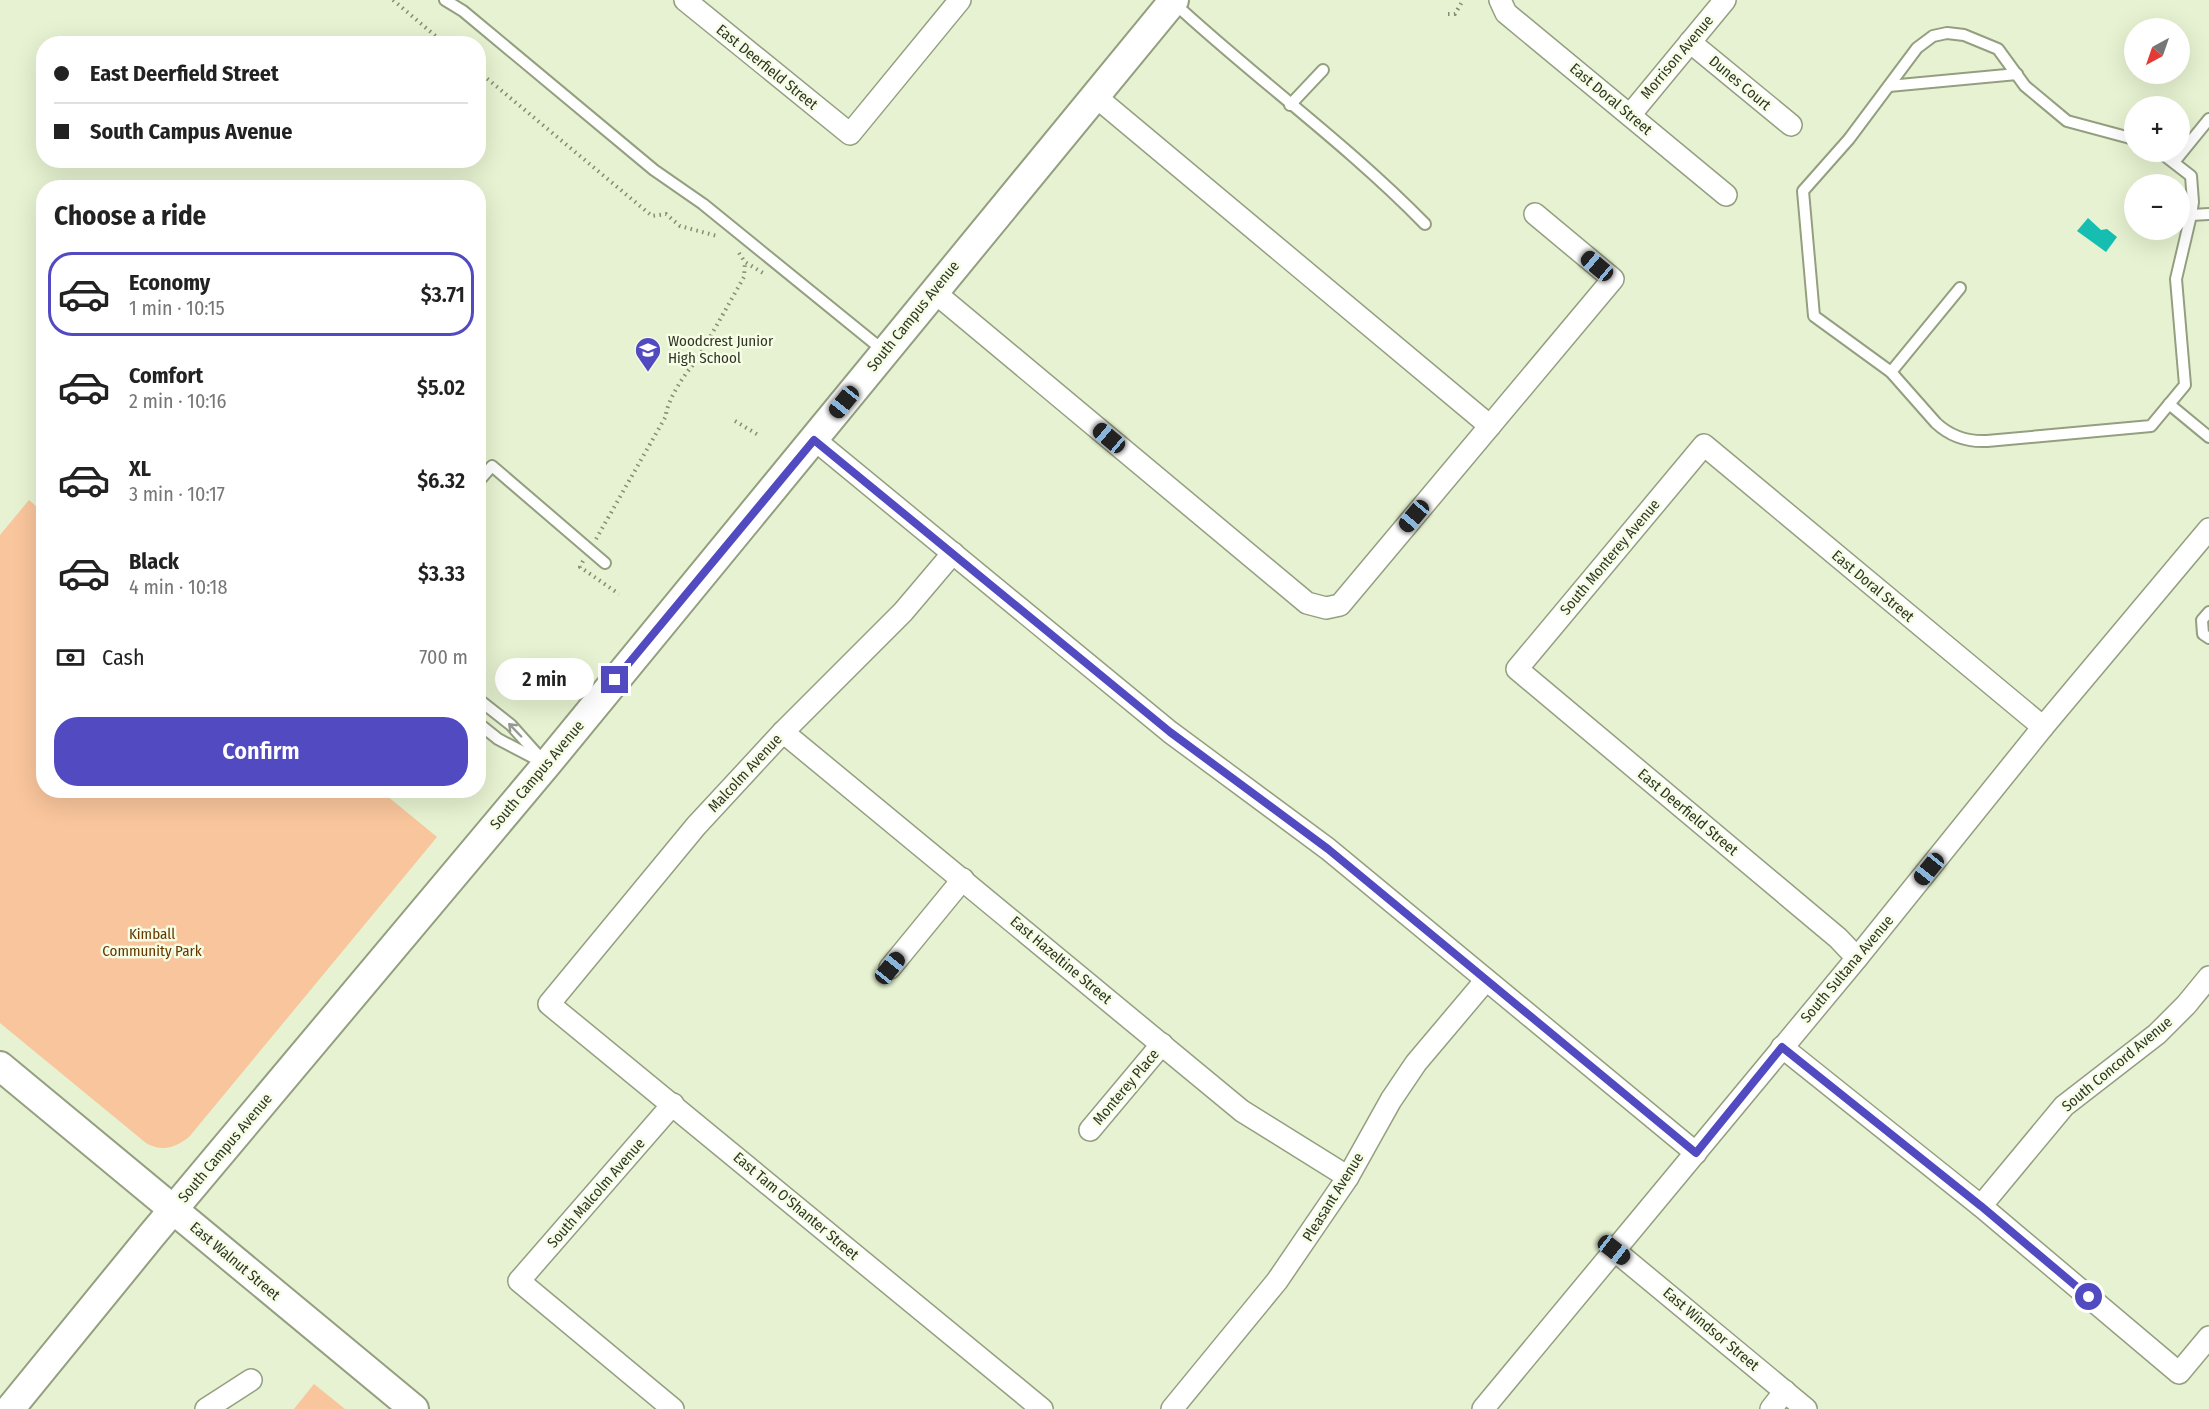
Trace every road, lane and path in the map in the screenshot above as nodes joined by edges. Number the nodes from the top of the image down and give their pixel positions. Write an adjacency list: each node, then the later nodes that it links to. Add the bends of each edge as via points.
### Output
1 (393, 0): 10 (path)
2 (445, 0): 35 (lane)
3 (685, 0): 4 (street, East Deerfield Street, via 850,134)
4 (960, 0)
5 (1463, 0): 9 (path, via 1455,14)
6 (1500, 0): 18 (street, East Doral Street, via 1506,13)
7 (1725, 0): 11 (street, Morrison Avenue)
8 (1174, 1): 16 (street, South Campus Avenue); 17 (lane)
9 (1448, 14)
10 (436, 36)
11 (1690, 42): 18 (street, Morrison Avenue); 20 (street, Dunes Court)
12 (1323, 70): 17 (lane)
13 (2017, 74): 15 (lane); 15 (lane, via 1998,49 1964,35 1947,33 1923,42); 21 (lane, via 2025,86 2067,122)
14 (486, 78): 29 (path, via 652,216 666,214 680,226)
15 (1889, 86): 36 (lane, via 1803,191 1814,316)
16 (1095, 96): 34 (street, South Campus Avenue); 39 (street)
17 (1290, 105): 28 (lane, via 1394,192)
18 (1630, 114): 24 (street, East Doral Street)
19 (2209, 119): 22 (lane)
20 (1791, 125)
21 (2124, 137)
22 (2190, 142)
23 (2174, 162): 27 (lane, via 2191,176)
24 (1726, 195)
25 (1535, 214): 39 (street, via 1613,279)
26 (2209, 214): 27 (lane)
27 (2191, 215): 37 (lane, via 2176,279 2186,385)
28 (1425, 224)
29 (721, 237)
30 (736, 249): 31 (path)
31 (745, 262): 32 (path); 46 (path, via 744,277 677,389 666,416)
32 (766, 274)
33 (1960, 288): 36 (lane)
34 (933, 291): 35 (street, South Campus Avenue); 39 (street, via 1307,603 1316,606 1340,605)
35 (885, 351): 42 (street, South Campus Avenue)
36 (1891, 372): 37 (lane, via 1940,426 1954,436 1972,441 2151,426)
37 (2169, 404): 41 (lane)
38 (735, 421): 40 (path)
39 (1490, 426)
40 (760, 436)
41 (2209, 437)
42 (814, 440): 47 (street); 57 (street, South Campus Avenue)
43 (1704, 445): 52 (street, South Monterey Avenue); 54 (street, East Doral Street)
44 (486, 473): 46 (lane, via 492,466)
45 (2209, 529): 54 (street, South Sultana Avenue)
46 (590, 550): 48 (lane); 49 (path, via 580,567)
47 (953, 553): 56 (street, Malcolm Avenue, via 903,612); 62 (street, via 1170,732 1328,849)
48 (605, 563)
49 (619, 594)
50 (2209, 612): 51 (lane, via 2202,621 2203,634)
51 (2209, 638)
52 (1517, 669): 59 (street, East Deerfield Street)
53 (486, 705): 57 (lane, one-way to 53, via 511,725)
54 (2043, 727): 59 (street, South Sultana Avenue)
55 (486, 729): 57 (lane)
56 (783, 732): 58 (street, East Hazeltine Street); 63 (street, Malcolm Avenue, via 696,826)
57 (547, 764): 72 (street, South Campus Avenue)
58 (963, 879): 60 (street); 64 (street, East Hazeltine Street)
59 (1857, 958): 65 (street, South Sultana Avenue)
60 (890, 968)
61 (2209, 977): 71 (street, South Concord Avenue, via 2157,1034 2064,1106)
62 (1486, 980): 69 (street); 70 (street, Pleasant Avenue, via 1416,1063)
63 (549, 1004): 67 (street, East Tam O'Shanter Street)
64 (1162, 1044): 68 (street, Monterey Place); 70 (street, East Hazeltine Street, via 1242,1111)
65 (1782, 1047): 69 (street, South Sultana Avenue); 71 (street)
66 (0, 1066): 72 (street, East Walnut Street)
67 (673, 1104): 80 (street, South Malcolm Avenue, via 519,1281); 81 (street, East Tam O'Shanter Street)
68 (1090, 1130)
69 (1696, 1153): 73 (street, South Sultana Avenue)
70 (1348, 1177): 82 (street, Pleasant Avenue, via 1277,1281)
71 (1981, 1206): 74 (street, via 2179,1373)
72 (173, 1210): 77 (street, South Campus Avenue); 79 (street, East Walnut Street)
73 (1614, 1250): 76 (street, East Windsor Street); 83 (street, South Sultana Avenue)
74 (2209, 1337)
75 (251, 1380): 78 (street)
76 (1785, 1391): 84 (street); 85 (street, East Windsor Street)
77 (10, 1409)
78 (206, 1409)
79 (414, 1409)
80 (673, 1409)
81 (1042, 1409)
82 (1172, 1409)
83 (1483, 1409)
84 (1771, 1409)
85 (1806, 1409)

